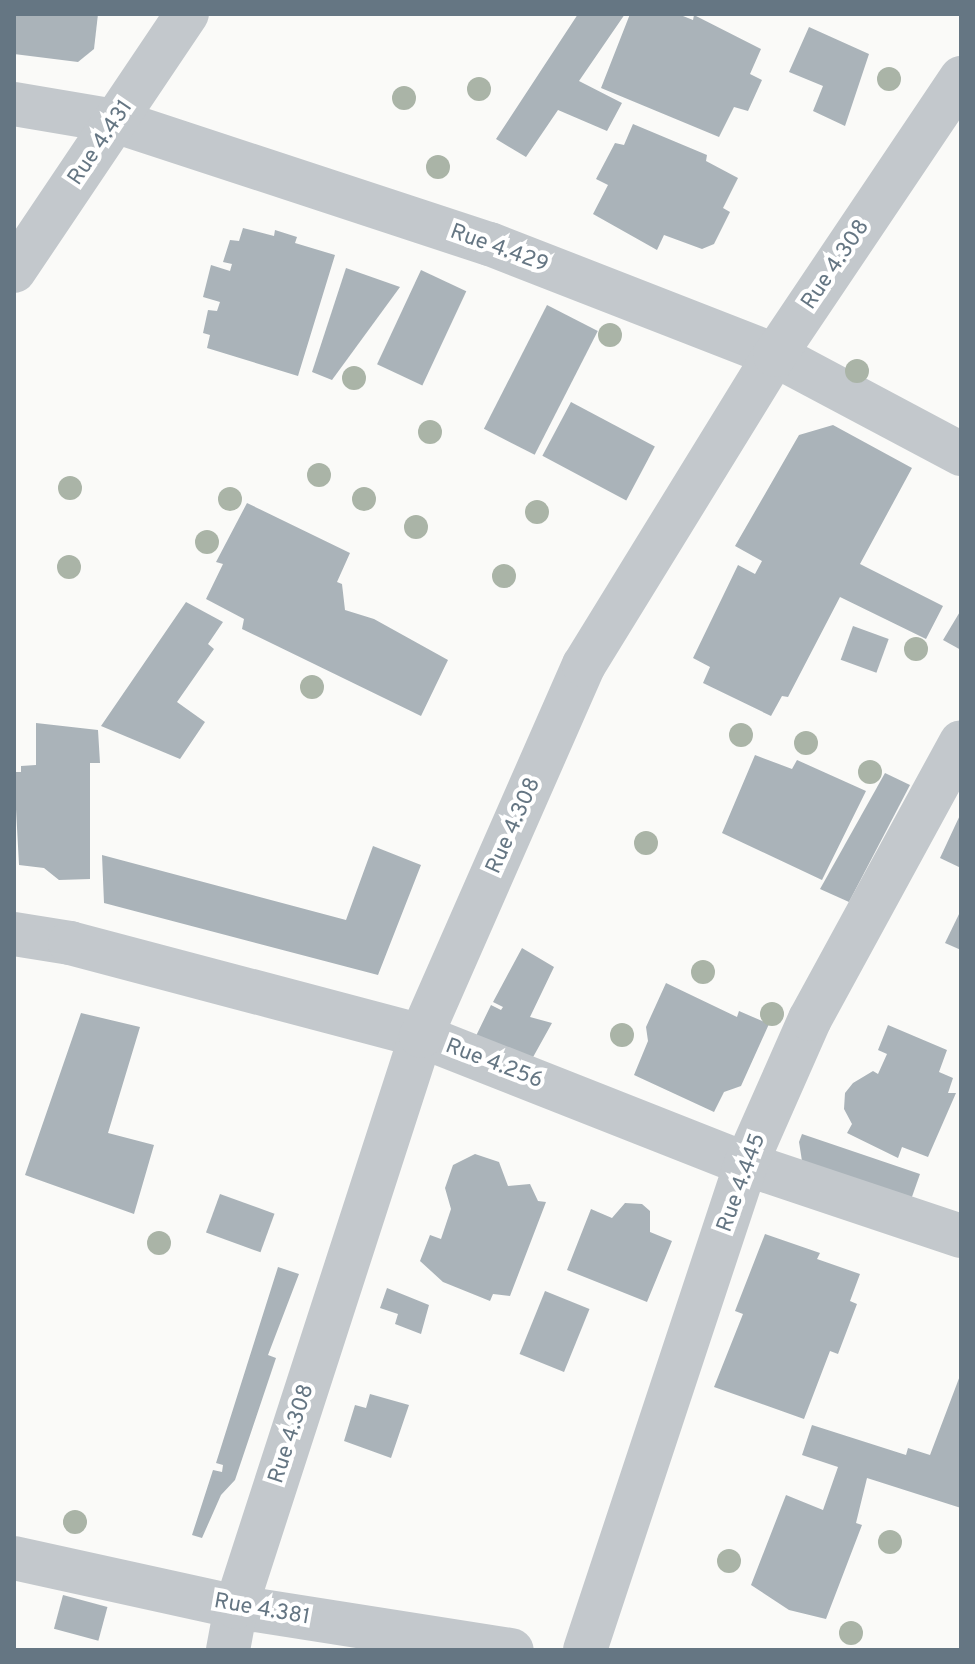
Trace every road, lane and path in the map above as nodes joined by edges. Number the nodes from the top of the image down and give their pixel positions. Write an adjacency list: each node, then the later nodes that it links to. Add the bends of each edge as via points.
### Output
1 (187, 14): 4 (street, Rue 4.431)
2 (961, 78): 6 (street, Rue 4.308)
3 (14, 104): 4 (street, Rue 4.429)
4 (115, 121): 5 (street, Rue 4.431); 6 (street, Rue 4.429, via 490,244)
5 (14, 271)
6 (775, 355): 7 (street, Rue 4.429); 10 (street, Rue 4.308, via 584,665)
7 (961, 454)
8 (961, 742): 11 (street, Rue 4.445, via 810,1019)
9 (14, 934): 10 (street, Rue 4.256, via 70,943)
10 (421, 1036): 11 (street, Rue 4.256); 14 (street, Rue 4.308)
11 (746, 1164): 12 (street, Rue 4.256); 17 (street, Rue 4.445)
12 (961, 1236)
13 (14, 1558): 14 (street, Rue 4.381)
14 (236, 1607): 15 (street, Rue 4.308); 16 (street, Rue 4.381)
15 (228, 1650)
16 (512, 1650)
17 (585, 1650)

